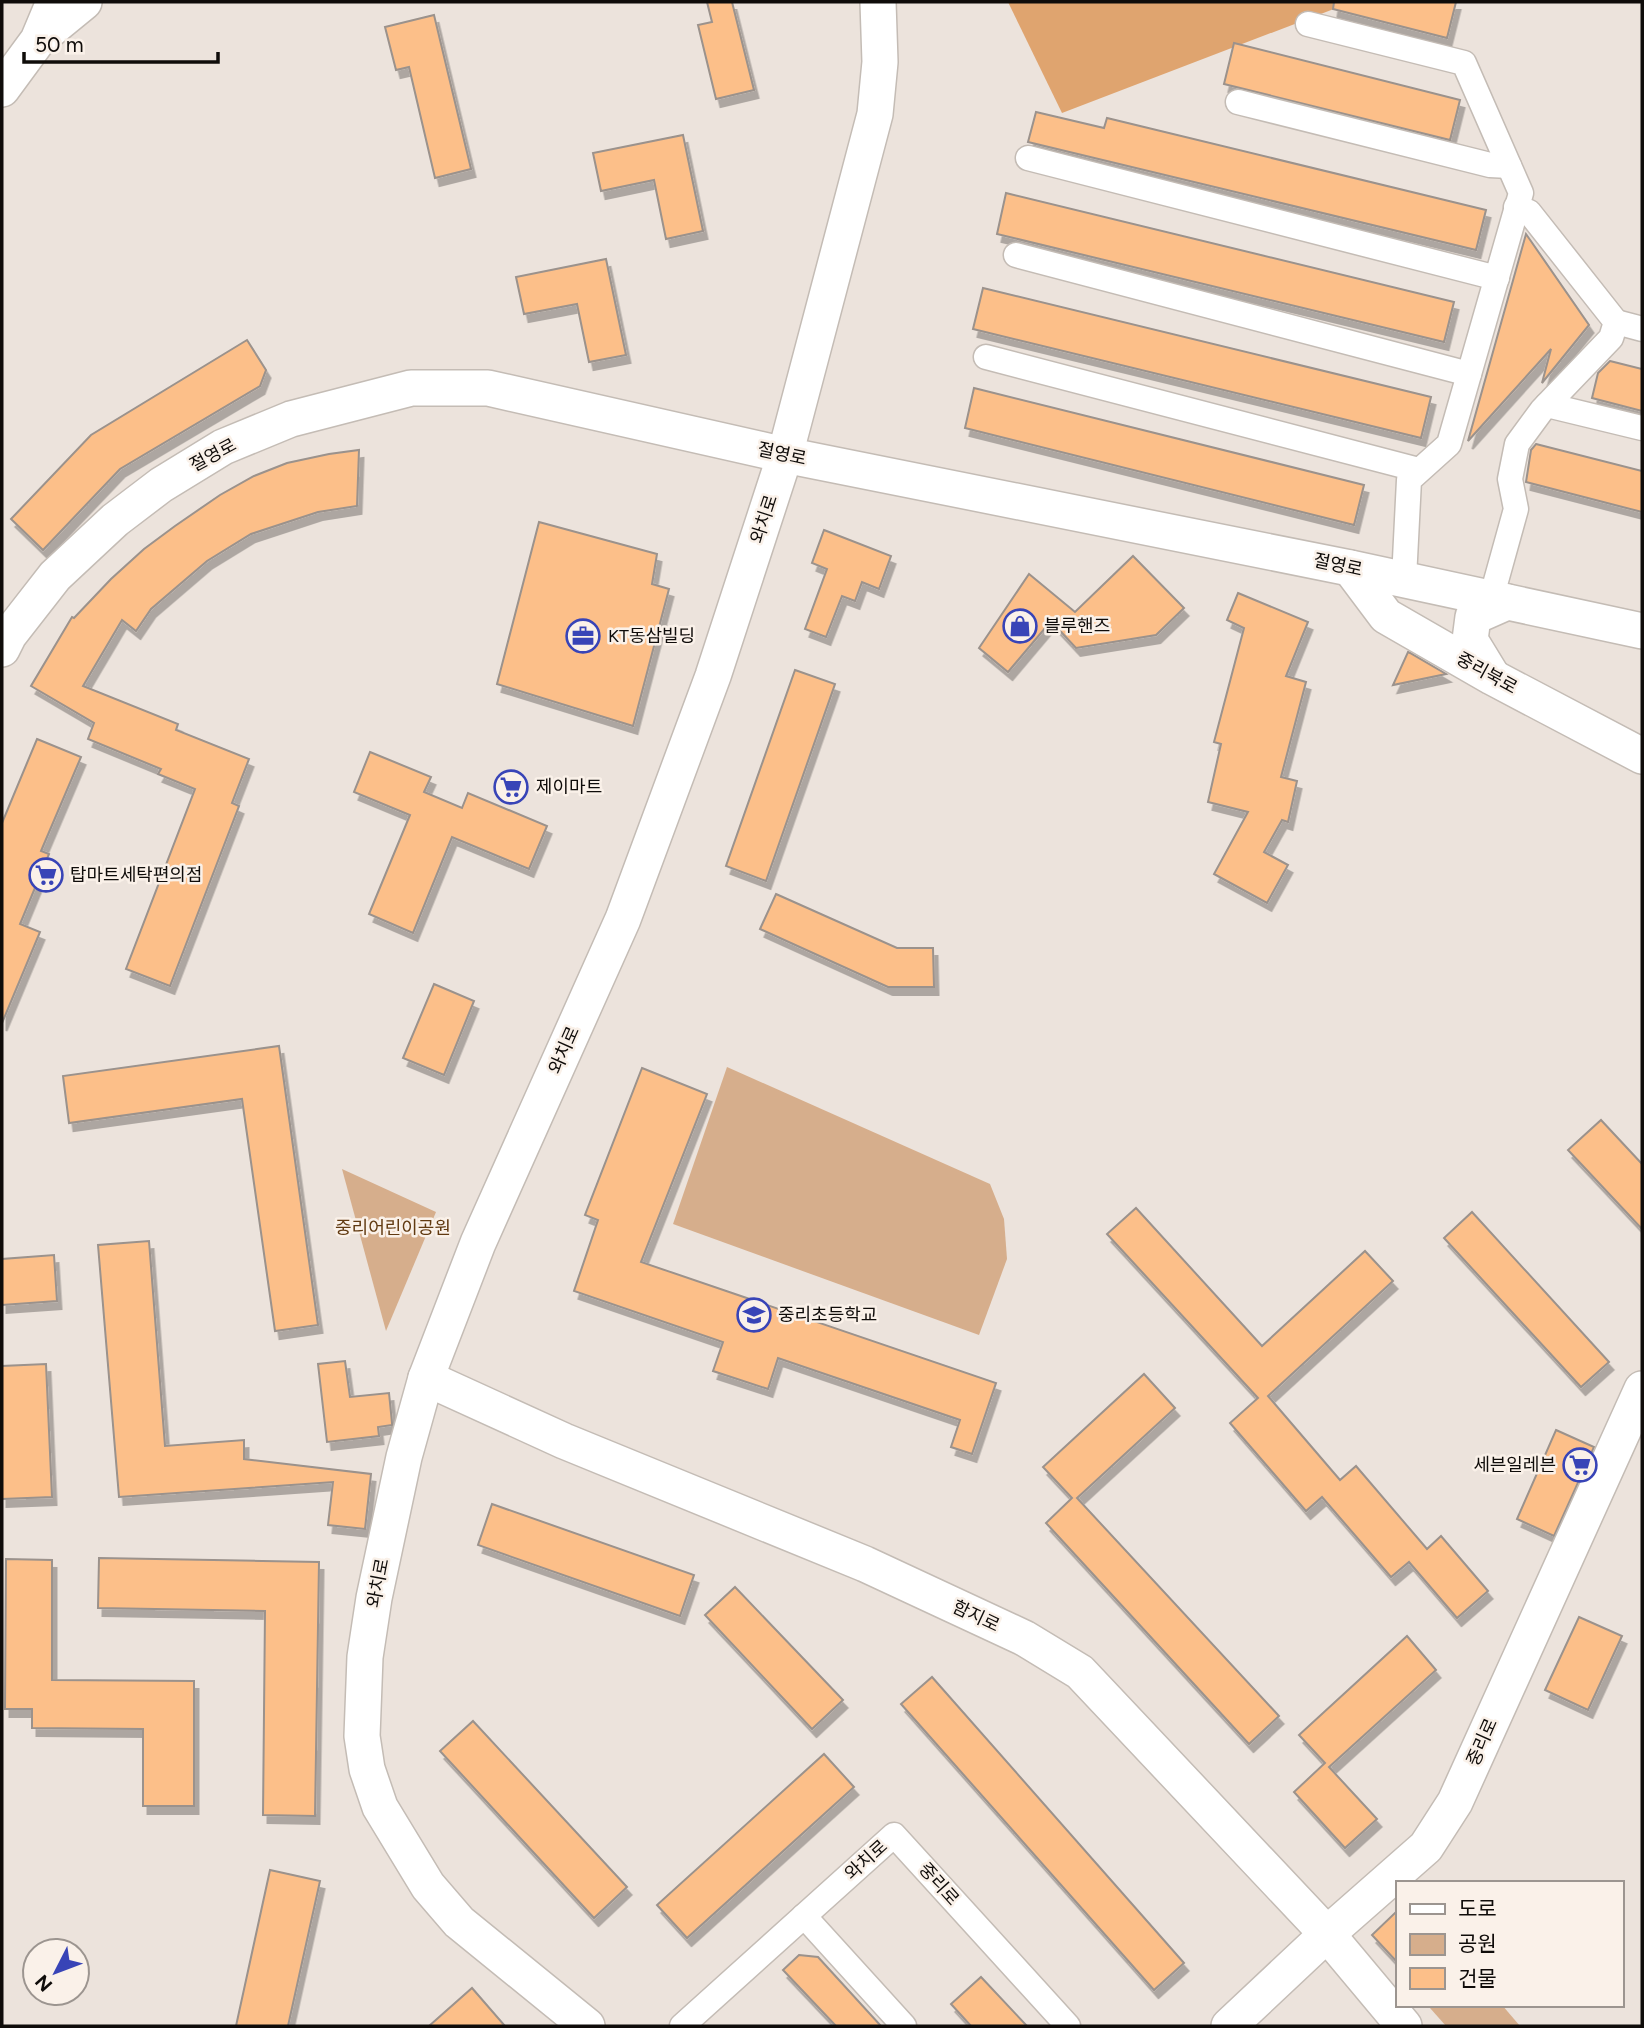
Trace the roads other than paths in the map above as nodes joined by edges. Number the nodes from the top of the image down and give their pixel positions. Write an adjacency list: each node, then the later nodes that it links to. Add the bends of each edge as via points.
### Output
1 (54, 2): 5 (main road)
2 (84, 2): 5 (main road)
3 (878, 2): 19 (main road, 와치로, via 880,62 875,114)
4 (1308, 24): 9 (street, via 1464,63)
5 (38, 40): 6 (main road)
6 (2, 89)
7 (1238, 102): 9 (street)
8 (1028, 158): 12 (street)
9 (1509, 166): 10 (street, via 1521,193)
10 (1517, 207): 12 (street); 13 (street, via 1529,212)
11 (1016, 255): 16 (street)
12 (1496, 278): 16 (street)
13 (1616, 322): 14 (street); 17 (street, via 1611,338)
14 (1642, 329)
15 (986, 357): 20 (street)
16 (1469, 374): 20 (street, via 1449,444)
17 (1547, 405): 18 (street); 23 (street, via 1517,444 1510,480 1516,509)
18 (1642, 428)
19 (785, 455): 21 (main road, 절영로); 25 (main road, 절영로, via 488,388 411,388 291,419 223,447 161,485 55,576); 28 (main road, 와치로, via 713,676 623,919 478,1243)
20 (1419, 470): 22 (street, via 1409,480)
21 (1350, 568): 22 (main road, 절영로); 26 (main road, 중리북로, via 1386,616)
22 (1404, 579): 23 (main road, 절영로)
23 (1499, 601): 24 (main road, 절영로); 26 (main road, via 1473,618 1470,640)
24 (1642, 631)
25 (2, 649)
26 (1492, 677): 27 (main road, 중리북로)
27 (1642, 756)
28 (426, 1378): 32 (main road, 함지로, via 564,1441 865,1564 1024,1638 1080,1672); 33 (main road, 와치로, via 404,1457 365,1657 362,1735 367,1769 380,1807 403,1847 451,1913)
29 (1642, 1390): 32 (main road, 중리로, via 1455,1802 1426,1847)
30 (894, 1835): 31 (street, 와치로); 36 (street, 중리로)
31 (804, 1916): 34 (street, 와치로); 35 (street)
32 (1327, 1934): 37 (main road, 중리로); 38 (main road, 함지로)
33 (587, 2026)
34 (682, 2026)
35 (904, 2026)
36 (1068, 2026)
37 (1228, 2026)
38 (1404, 2026)

